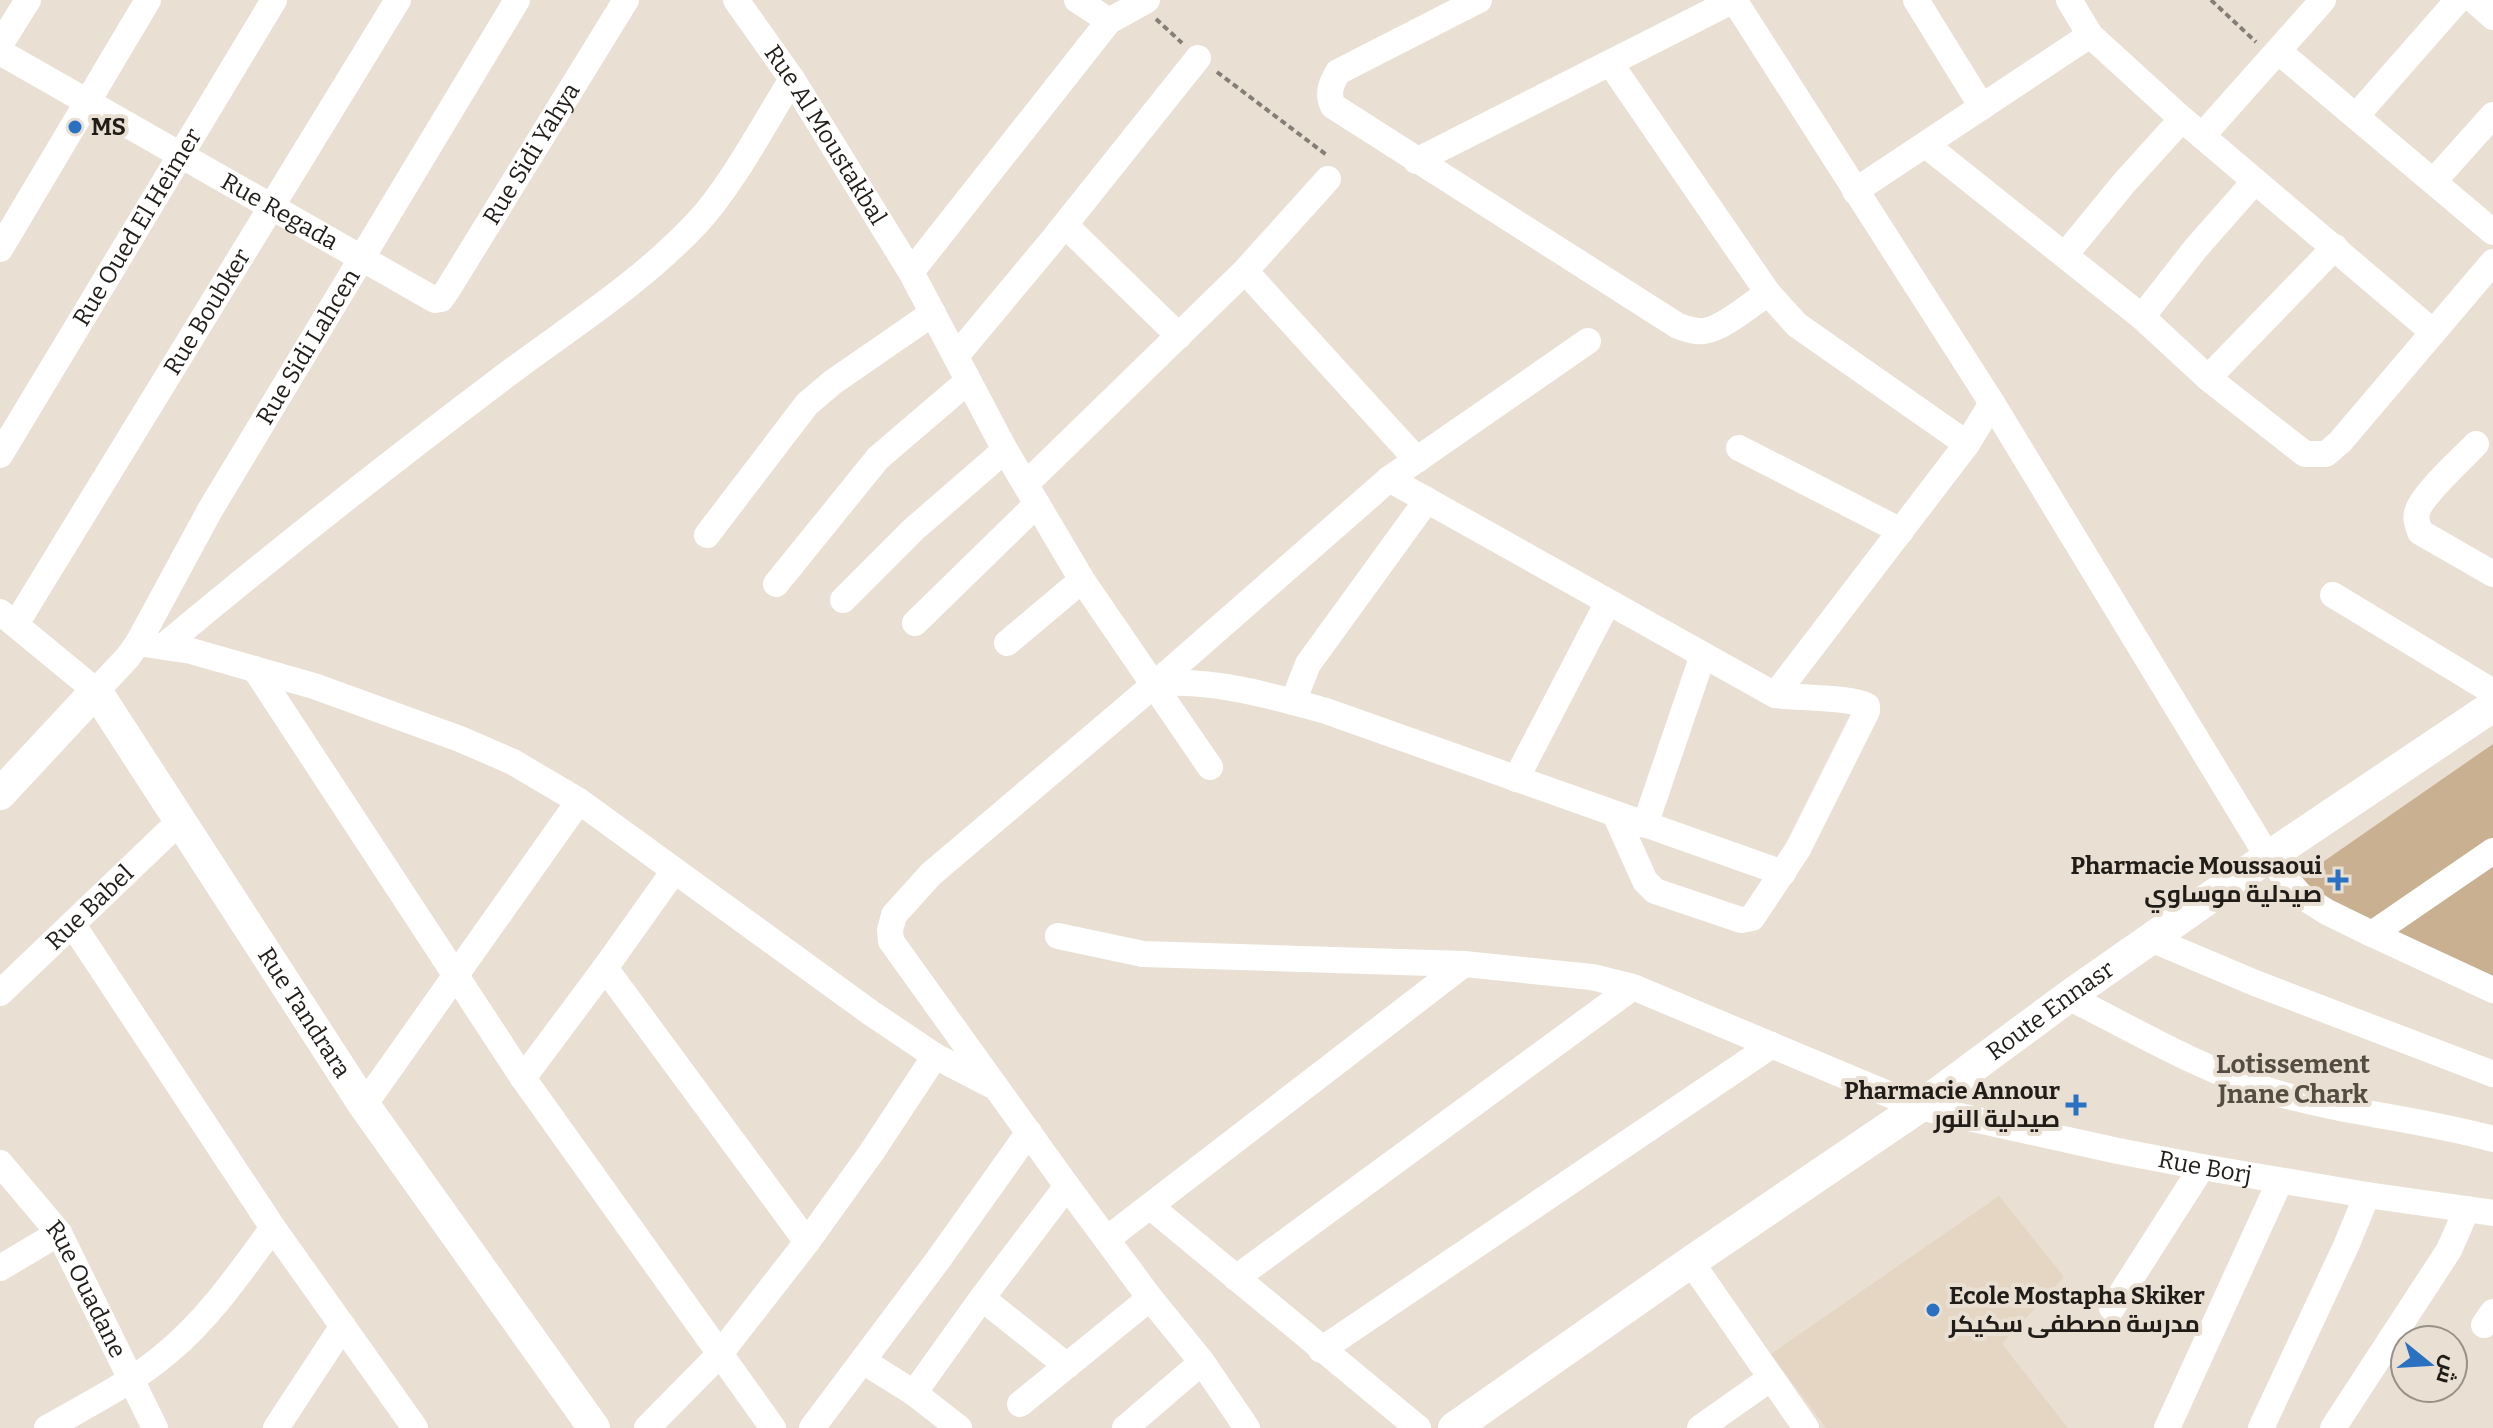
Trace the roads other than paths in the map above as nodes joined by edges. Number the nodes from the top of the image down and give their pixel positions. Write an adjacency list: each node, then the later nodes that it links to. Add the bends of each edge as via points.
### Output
1 (28, 0): 20 (street)
2 (148, 0): 26 (street)
3 (274, 0): 32 (street, Rue Oued El Heimer)
4 (398, 0): 38 (street, Rue Boubker)
5 (517, 0): 44 (street, Rue Sidi Lahcen)
6 (626, 0): 49 (street, Rue Sidi Yahya, via 448,289)
7 (736, 0): 25 (street, Rue Al Moustakbal)
8 (1077, 0): 18 (street)
9 (1479, 0): 33 (street, via 1338,72 1332,81 1333,106)
10 (1734, 0): 24 (street); 37 (street)
11 (1916, 0): 27 (street)
12 (2069, 0): 19 (street)
13 (2323, 0): 22 (street)
14 (2458, 0): 28 (street)
15 (2474, 0): 17 (street)
16 (1144, 2): 18 (street)
17 (2493, 17)
18 (1109, 21): 47 (street)
19 (2090, 35): 27 (street); 30 (street)
20 (0, 45)
21 (0, 52): 26 (street, Rue Regada)
22 (2275, 54): 28 (street); 30 (street)
23 (1198, 58): 39 (street)
24 (1610, 63): 33 (street); 48 (street)
25 (792, 79): 47 (street, Rue Al Moustakbal); 80 (street, via 697,223 653,266 390,465)
26 (87, 102): 32 (street, Rue Regada); 42 (street)
27 (1982, 107): 31 (street)
28 (2357, 115): 36 (street)
29 (2493, 115): 36 (street)
30 (2192, 128): 35 (street); 43 (street, via 2124,183)
31 (1926, 145): 37 (street); 43 (street)
32 (181, 154): 38 (street, Rue Regada); 63 (street, Rue Oued El Heimer)
33 (1416, 161): 48 (street, via 1678,326 1704,331)
34 (1328, 179): 46 (street)
35 (2255, 181): 41 (street); 51 (street)
36 (2434, 181): 40 (street)
37 (1855, 191): 58 (street)
38 (273, 207): 44 (street, Rue Regada); 76 (street, Rue Boubker)
39 (1065, 225): 53 (street); 55 (street)
40 (2493, 232)
41 (2335, 247): 52 (street); 56 (street)
42 (0, 249)
43 (2065, 255): 51 (street)
44 (360, 259): 49 (street, Rue Regada); 78 (street, Rue Sidi Lahcen, via 210,510)
45 (2493, 262): 52 (street)
46 (1245, 271): 53 (street); 64 (street)
47 (911, 272): 50 (street, Rue Al Moustakbal)
48 (1768, 293): 59 (street, via 1797,325)
49 (433, 300)
50 (933, 313): 55 (street, Rue Al Moustakbal); 69 (street, via 807,404)
51 (2142, 317): 56 (street)
52 (2433, 332): 56 (street, via 2326,454 2305,454)
53 (1179, 336): 66 (street)
54 (1588, 341): 64 (street)
55 (956, 356): 57 (street, Rue Al Moustakbal)
56 (2208, 378)
57 (968, 381): 62 (street, Rue Al Moustakbal); 72 (street, via 878,458)
58 (1992, 403): 59 (street); 97 (street)
59 (1967, 444): 68 (street)
60 (2476, 444): 70 (street, via 2416,513 2420,532)
61 (1739, 448): 68 (street)
62 (1005, 450): 66 (street, Rue Al Moustakbal); 74 (street)
63 (0, 455)
64 (1417, 460): 65 (street)
65 (1389, 479): 67 (street); 83 (street)
66 (1032, 494): 71 (street, Rue Al Moustakbal); 77 (street)
67 (1427, 500): 75 (street); 87 (street, via 1308,664)
68 (1901, 531): 86 (street)
69 (707, 535)
70 (2488, 565)
71 (1082, 580): 79 (street); 83 (street, Rue Al Moustakbal)
72 (776, 584)
73 (2333, 595): 85 (street)
74 (843, 600)
75 (1608, 602): 81 (street); 90 (street)
76 (8, 618): 84 (street, Rue Tandrara)
77 (915, 623)
78 (138, 643): 80 (street); 84 (street, Rue Sidi Lahcen)
79 (1007, 643)
80 (164, 646): 82 (street)
81 (1703, 655): 86 (street); 95 (street)
82 (255, 669): 92 (street, via 460,739 513,762); 106 (street)
83 (1155, 684): 87 (street, via 1195,682); 89 (street, Rue Al Moustakbal); 115 (street, via 931,874 894,915 891,941)
84 (96, 691): 91 (main road); 94 (main road, Rue Tandrara)
85 (2493, 692)
86 (1775, 695): 99 (street, via 1867,706)
87 (1293, 702): 90 (street)
88 (2493, 706): 97 (main road, Route Ennasr)
89 (1210, 767)
90 (1516, 779): 93 (street)
91 (0, 794)
92 (579, 801): 98 (street); 106 (street)
93 (1615, 814): 95 (street); 99 (street, via 1645,881 1655,891 1741,920 1752,918)
94 (180, 821): 100 (street, Rue Babel); 116 (main road, Rue Tandrara)
95 (1645, 825): 99 (street)
96 (2493, 851): 101 (street)
97 (2268, 857): 101 (street, via 2300,895); 103 (main road, Route Ennasr)
98 (674, 871): 105 (street); 112 (street)
99 (1783, 873)
100 (73, 925): 109 (street, Rue Babel); 128 (street)
101 (2372, 934): 107 (street)
102 (1058, 936): 104 (street, Rue Borj, via 1143,954)
103 (2151, 939): 110 (main road, Route Ennasr); 113 (street)
104 (1464, 964): 108 (street, Rue Borj, via 1592,977); 125 (street)
105 (605, 968): 114 (street); 131 (street)
106 (455, 977): 114 (street); 116 (street)
107 (2486, 978)
108 (1633, 987): 111 (street, Rue Borj); 134 (street)
109 (0, 993)
110 (2068, 997): 117 (main road, Route Ennasr); 119 (street, via 2183,1055 2272,1091)
111 (1772, 1045): 117 (street, Rue Borj); 139 (street)
112 (935, 1056): 115 (street); 131 (street)
113 (2493, 1074)
114 (523, 1078): 140 (street)
115 (994, 1086): 118 (street)
116 (364, 1105): 152 (main road, Rue Tandrara)
117 (1919, 1107): 121 (street, Rue Borj); 132 (main road, Route Ennasr)
118 (1029, 1132): 123 (street); 141 (street)
119 (2493, 1139)
120 (0, 1163): 129 (street, Rue Ouadane)
121 (2202, 1167): 122 (street, Rue Borj); 137 (street)
122 (2280, 1181): 124 (street, Rue Borj); 163 (street)
123 (1067, 1186): 130 (street); 135 (street)
124 (2367, 1195): 126 (street, Rue Borj); 164 (street)
125 (1151, 1207): 130 (street); 134 (street)
126 (2467, 1209): 127 (street, Rue Borj); 165 (street, via 2449,1250)
127 (2493, 1213)
128 (273, 1228): 138 (street); 145 (street, via 198,1324)
129 (59, 1233): 133 (street); 145 (street, Rue Ouadane)
130 (1107, 1239): 136 (street)
131 (807, 1242): 140 (street)
132 (1691, 1262): 144 (street); 160 (main road, Route Ennasr)
133 (0, 1268)
134 (1236, 1278): 139 (street)
135 (982, 1298): 143 (street); 146 (street)
136 (1150, 1298): 142 (street); 143 (street)
137 (2112, 1308)
138 (343, 1326): 150 (street); 151 (street)
139 (1321, 1350): 159 (street)
140 (719, 1355): 153 (street); 154 (street)
141 (863, 1361): 146 (street); 155 (street)
142 (1202, 1362): 157 (street); 158 (street)
143 (1067, 1366): 147 (street)
144 (1771, 1378): 161 (street); 162 (street)
145 (132, 1380): 148 (street); 149 (street, Rue Ouadane)
146 (914, 1393): 156 (street)
147 (1020, 1404)
148 (47, 1428)
149 (155, 1428)
150 (276, 1428)
151 (415, 1428)
152 (594, 1428)
153 (647, 1428)
154 (773, 1428)
155 (812, 1428)
156 (959, 1428)
157 (1125, 1428)
158 (1247, 1428)
159 (1418, 1428)
160 (1454, 1428)
161 (1700, 1428)
162 (1806, 1428)
163 (2167, 1428)
164 (2261, 1428)
165 (2333, 1428)

